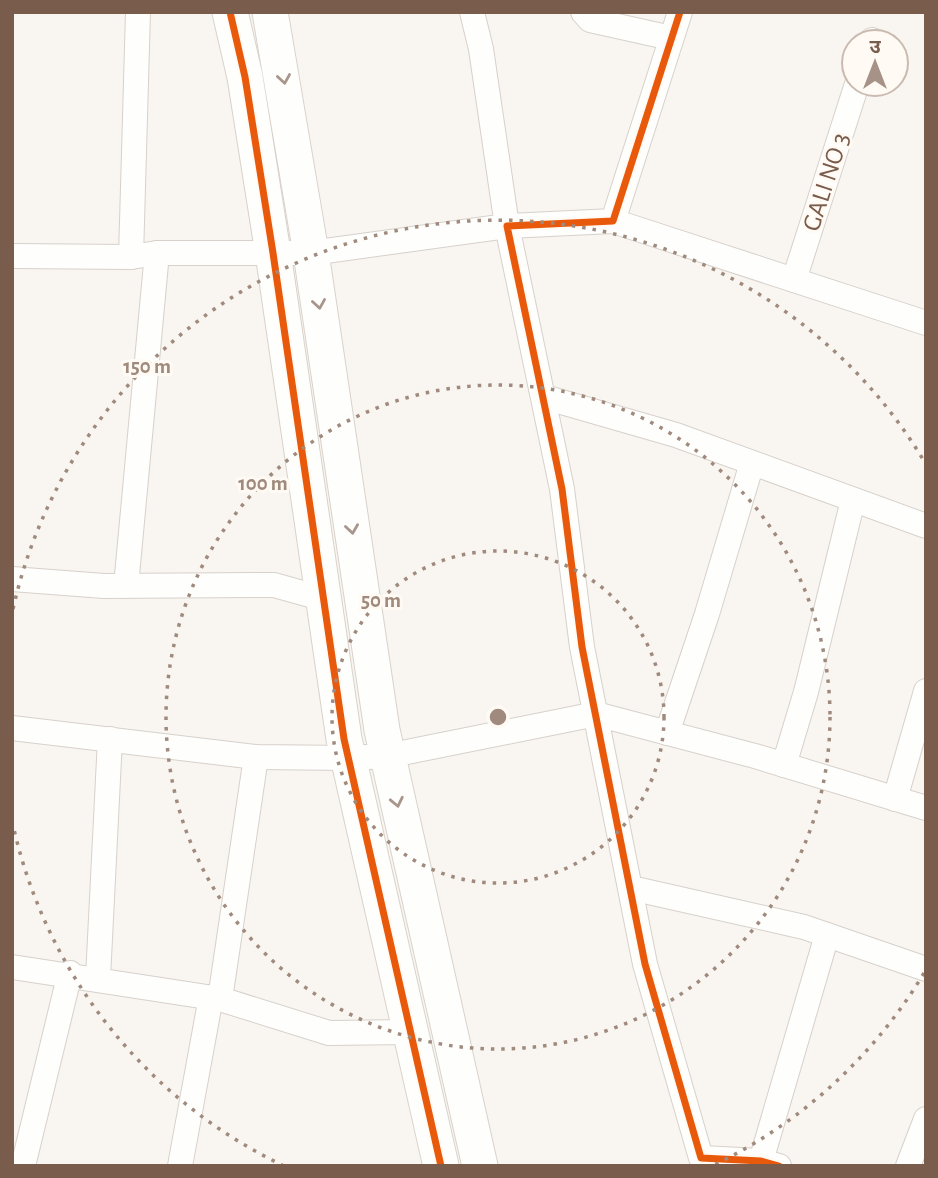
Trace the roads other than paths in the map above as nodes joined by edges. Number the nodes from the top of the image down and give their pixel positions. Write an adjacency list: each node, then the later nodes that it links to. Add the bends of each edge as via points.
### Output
1 (138, 12): 15 (street)
2 (230, 12): 12 (street)
3 (270, 12): 13 (street, one-way to 13)
4 (472, 12): 10 (street)
5 (583, 12): 7 (street, via 590,20)
6 (680, 12): 7 (street)
7 (671, 38): 9 (street)
8 (852, 98): 16 (street, GALI NO 3)
9 (613, 221): 10 (street); 16 (street)
10 (507, 226): 13 (street); 18 (street)
11 (157, 253): 12 (street); 15 (street); 23 (street)
12 (273, 253): 13 (street); 24 (street)
13 (311, 253): 30 (street, one-way to 30)
14 (12, 256): 15 (street)
15 (131, 257)
16 (794, 280): 17 (street)
17 (926, 323)
18 (544, 397): 19 (street, via 676,435); 26 (street)
19 (752, 463): 20 (street); 28 (street)
20 (853, 500): 21 (street); 33 (street)
21 (926, 526)
22 (12, 579): 23 (street)
23 (126, 586): 24 (street, via 274,585)
24 (324, 599): 32 (street)
25 (926, 691): 34 (street)
26 (596, 714): 28 (street); 30 (street); 36 (street)
27 (12, 728): 29 (street)
28 (667, 733): 33 (street)
29 (110, 739): 31 (street); 41 (street)
30 (387, 756): 32 (street); 50 (street, one-way to 50)
31 (256, 757): 32 (street); 42 (street)
32 (348, 758): 43 (street)
33 (784, 765): 34 (street)
34 (895, 799): 35 (street)
35 (926, 808)
36 (631, 888): 37 (street); 45 (street, via 645,964)
37 (827, 935): 39 (street); 46 (street)
38 (12, 967): 40 (street)
39 (926, 969)
40 (70, 973): 41 (street); 47 (street)
41 (98, 978): 42 (street)
42 (216, 998): 43 (street, via 329,1033); 48 (street)
43 (410, 1032): 49 (street)
44 (926, 1118): 51 (street)
45 (702, 1162): 46 (street)
46 (770, 1163)
47 (23, 1166)
48 (180, 1166)
49 (441, 1166)
50 (480, 1166)
51 (908, 1166)

